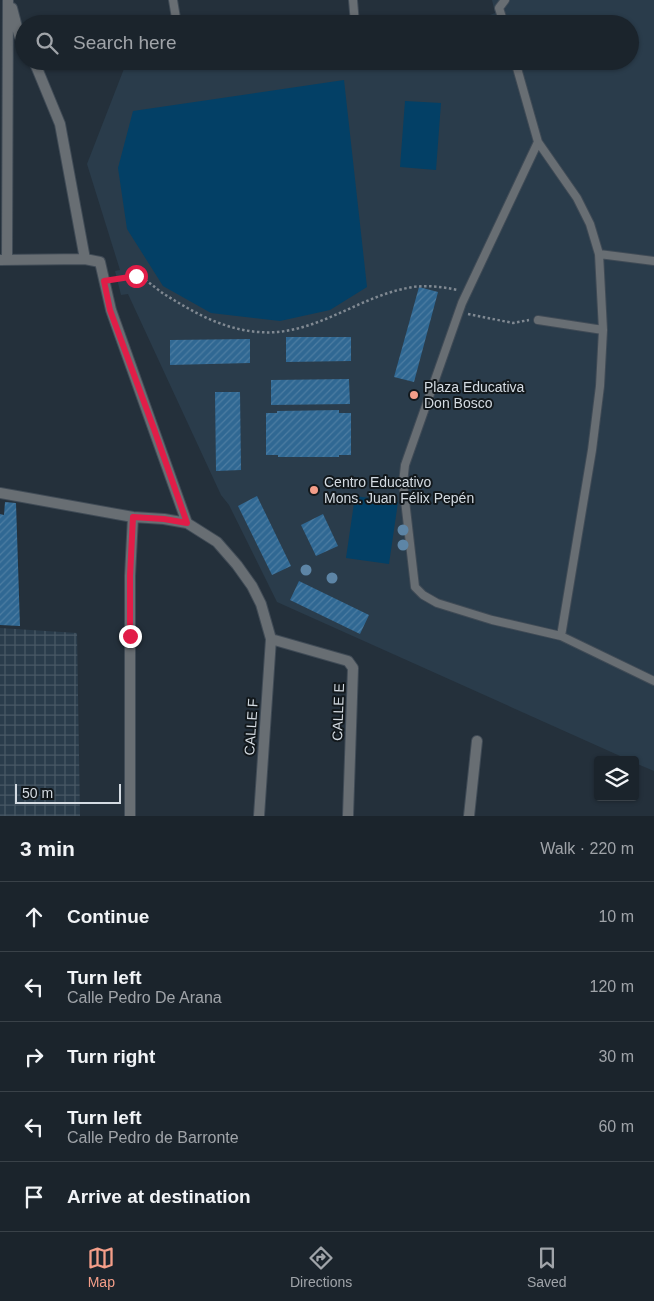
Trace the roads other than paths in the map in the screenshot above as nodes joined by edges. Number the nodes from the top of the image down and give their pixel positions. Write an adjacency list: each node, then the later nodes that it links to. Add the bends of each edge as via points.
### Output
1 (9, 0): 8 (street); 14 (street)
2 (173, 0): 5 (lane)
3 (353, 0): 6 (lane)
4 (505, 0): 7 (lane, via 500,8)
5 (176, 15)
6 (354, 15)
7 (502, 15)
8 (15, 19)
9 (38, 70): 13 (street, via 60,124)
10 (518, 70): 11 (lane)
11 (538, 142): 12 (lane, via 586,215); 21 (lane, via 466,293 406,465 403,483 415,586 423,595 437,603 492,620)
12 (599, 254): 15 (lane); 17 (lane)
13 (85, 259): 14 (street); 20 (street, via 100,262 110,310)
14 (4, 260)
15 (654, 261)
16 (538, 320): 17 (lane)
17 (603, 330): 21 (lane, via 592,450)
18 (0, 493): 19 (street)
19 (133, 517): 20 (street); 25 (street)
20 (187, 523): 22 (street, CALLE F, via 217,542 237,565 261,604)
21 (561, 636): 23 (lane)
22 (271, 640): 26 (street, CALLE F); 27 (street, CALLE E, via 348,661 353,668)
23 (654, 681)
24 (477, 741): 28 (street)
25 (130, 816)
26 (259, 816)
27 (348, 816)
28 (469, 816)

